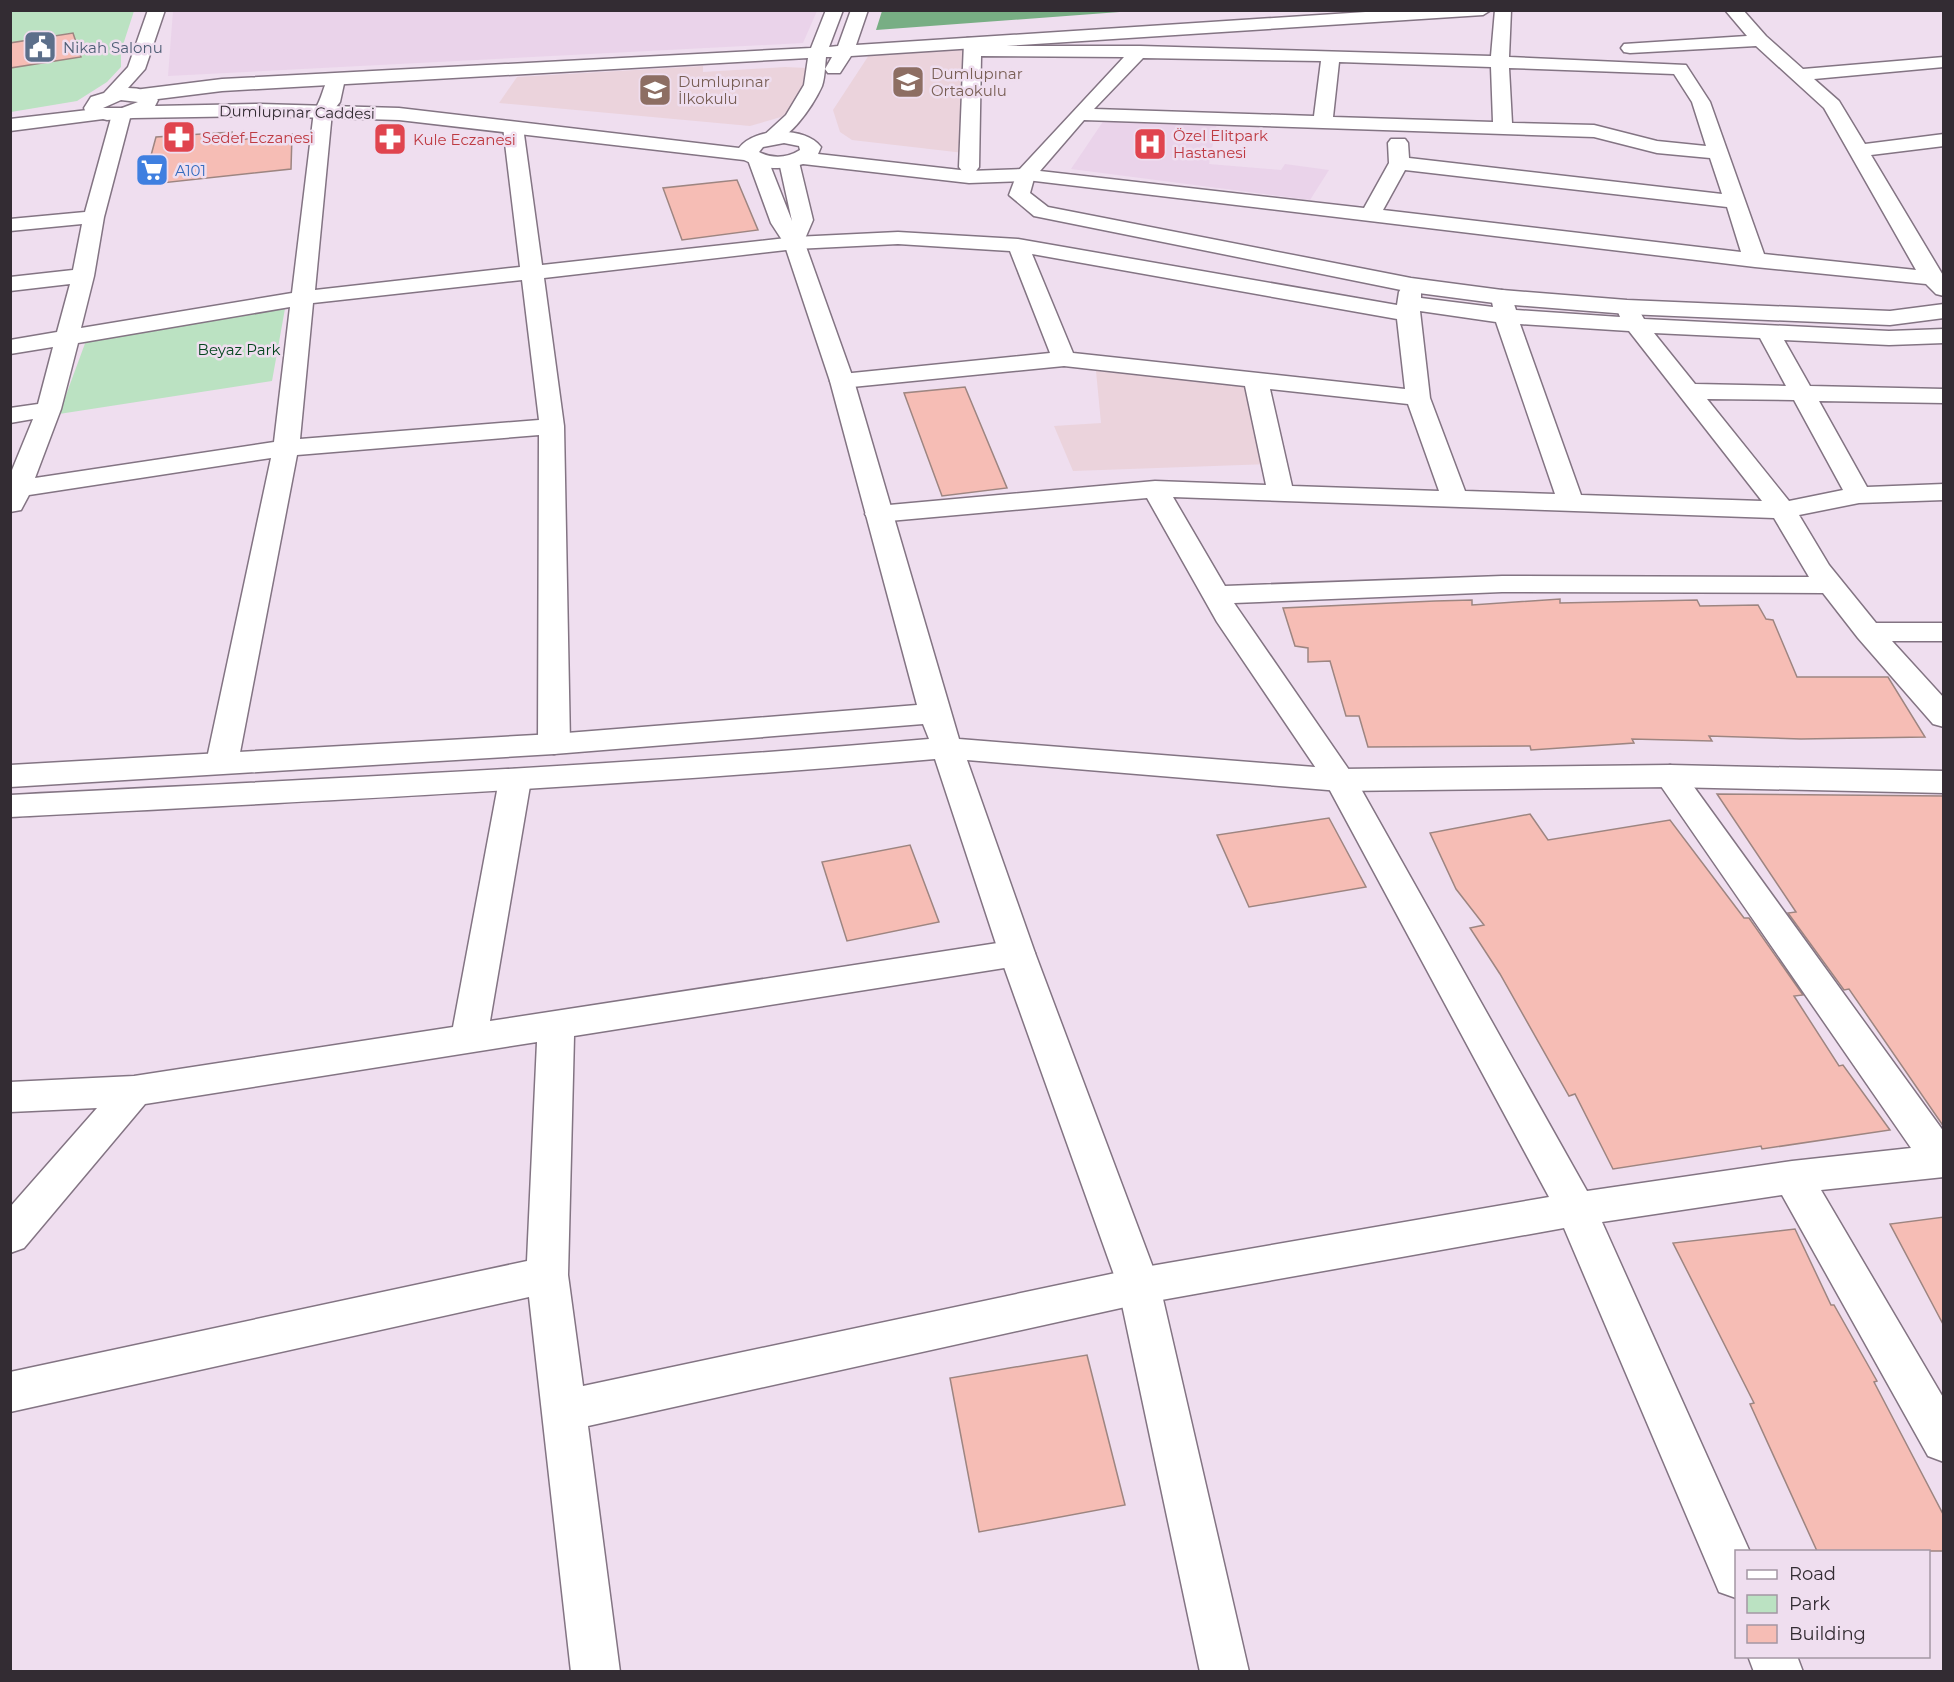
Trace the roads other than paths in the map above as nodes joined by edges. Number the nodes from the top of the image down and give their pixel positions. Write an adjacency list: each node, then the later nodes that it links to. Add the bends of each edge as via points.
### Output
1 (158, 10): 17 (street)
2 (835, 10): 11 (street)
3 (860, 10): 9 (street)
4 (1483, 10): 8 (street)
5 (1503, 10): 13 (street)
6 (1733, 10): 7 (street)
7 (1760, 40): 13 (street, via 1549,54); 15 (street)
8 (973, 46): 9 (street); 10 (street); 31 (street)
9 (845, 51): 11 (street); 27 (street, via 806,121)
10 (1140, 51): 12 (street); 18 (street)
11 (818, 52): 16 (street); 25 (street, via 813,85 793,118)
12 (1330, 58): 13 (street); 19 (street)
13 (1500, 61): 22 (street); 28 (street, via 1680,69 1701,102)
14 (1944, 62): 15 (street)
15 (1801, 75): 26 (street, via 1832,105)
16 (330, 98): 17 (street, Dumlupınar Caddesi); 17 (street, via 222,85); 23 (street, Dumlupınar Caddesi, via 399,114); 25 (street, Dumlupınar Caddesi); 44 (street)
17 (128, 103): 21 (street); 35 (street)
18 (1079, 114): 19 (street); 32 (street)
19 (1323, 121): 20 (street)
20 (1398, 123): 22 (street); 29 (street)
21 (10, 125)
22 (1503, 126): 30 (street, via 1594,131)
23 (513, 127): 25 (street, Dumlupınar Caddesi); 40 (street)
24 (1944, 140): 26 (street)
25 (759, 149): 27 (street, via 796,139); 37 (street, via 782,224)
26 (1859, 151): 42 (street)
27 (802, 152): 31 (street); 32 (street, via 969,177); 37 (street, via 803,220)
28 (1719, 153): 30 (street, via 1657,147); 33 (street)
29 (1399, 163): 30 (street); 34 (street)
30 (1631, 166): 33 (street)
31 (969, 167): 32 (street)
32 (1025, 175): 34 (street); 45 (street, via 1019,195 1041,212)
33 (1734, 202): 39 (street)
34 (1371, 214): 39 (street)
35 (94, 217): 36 (street); 41 (street)
36 (10, 225)
37 (795, 243): 38 (street, via 898,238); 40 (street); 55 (street)
38 (1018, 245): 45 (street); 53 (street)
39 (1755, 260): 42 (street)
40 (531, 272): 44 (street); 62 (street)
41 (83, 276): 43 (street); 51 (street)
42 (1938, 283)
43 (10, 284)
44 (301, 298): 51 (street); 63 (street)
45 (1410, 300): 46 (street); 59 (street)
46 (1504, 307): 48 (street); 70 (street)
47 (1944, 311): 48 (street, via 1890,318)
48 (1631, 316): 49 (street); 56 (street)
49 (1768, 332): 50 (street, via 1889,338); 57 (street)
50 (1944, 336)
51 (68, 337): 52 (street); 60 (street)
52 (10, 347)
53 (1064, 358): 54 (street); 55 (street)
54 (1256, 380): 59 (street); 66 (street)
55 (842, 381): 72 (street)
56 (1689, 391): 57 (street); 71 (street)
57 (1803, 393): 58 (street); 68 (street)
58 (1944, 396)
59 (1418, 398): 69 (street)
60 (49, 409): 61 (street); 67 (street)
61 (10, 416)
62 (552, 426): 63 (street); 79 (street)
63 (286, 448): 67 (street); 81 (street)
64 (1155, 489): 66 (street); 72 (street); 74 (street)
65 (1944, 492): 68 (street)
66 (1281, 493): 69 (street)
67 (13, 495)
68 (1859, 495): 71 (street)
69 (1455, 499): 70 (street)
70 (1571, 503): 71 (street)
71 (1783, 510): 73 (street)
72 (878, 514): 77 (street)
73 (1830, 585): 74 (street, via 1502,584); 75 (street)
74 (1216, 595): 85 (street)
75 (1868, 632): 76 (street); 78 (street)
76 (1944, 632)
77 (935, 713): 79 (street); 80 (street)
78 (1944, 717)
79 (554, 744): 81 (street)
80 (948, 748): 84 (street); 85 (street); 88 (street)
81 (222, 763): 82 (street)
82 (10, 776)
83 (1670, 776): 85 (street); 86 (street); 93 (street)
84 (514, 780): 87 (street); 90 (street)
85 (1340, 780): 95 (street)
86 (1944, 782)
87 (10, 806)
88 (1017, 953): 89 (street); 98 (street)
89 (556, 1026): 90 (street); 97 (street)
90 (469, 1037): 91 (street)
91 (134, 1091): 92 (street); 96 (street)
92 (10, 1097)
93 (1942, 1161): 94 (street)
94 (1792, 1177): 95 (street); 101 (street)
95 (1576, 1209): 98 (street); 102 (street)
96 (10, 1236)
97 (547, 1275): 99 (street); 100 (street)
98 (1139, 1286): 100 (street); 104 (street)
99 (10, 1392)
100 (563, 1411): 103 (street)
101 (1944, 1441)
102 (1735, 1570)
103 (596, 1671)
104 (1225, 1671)

